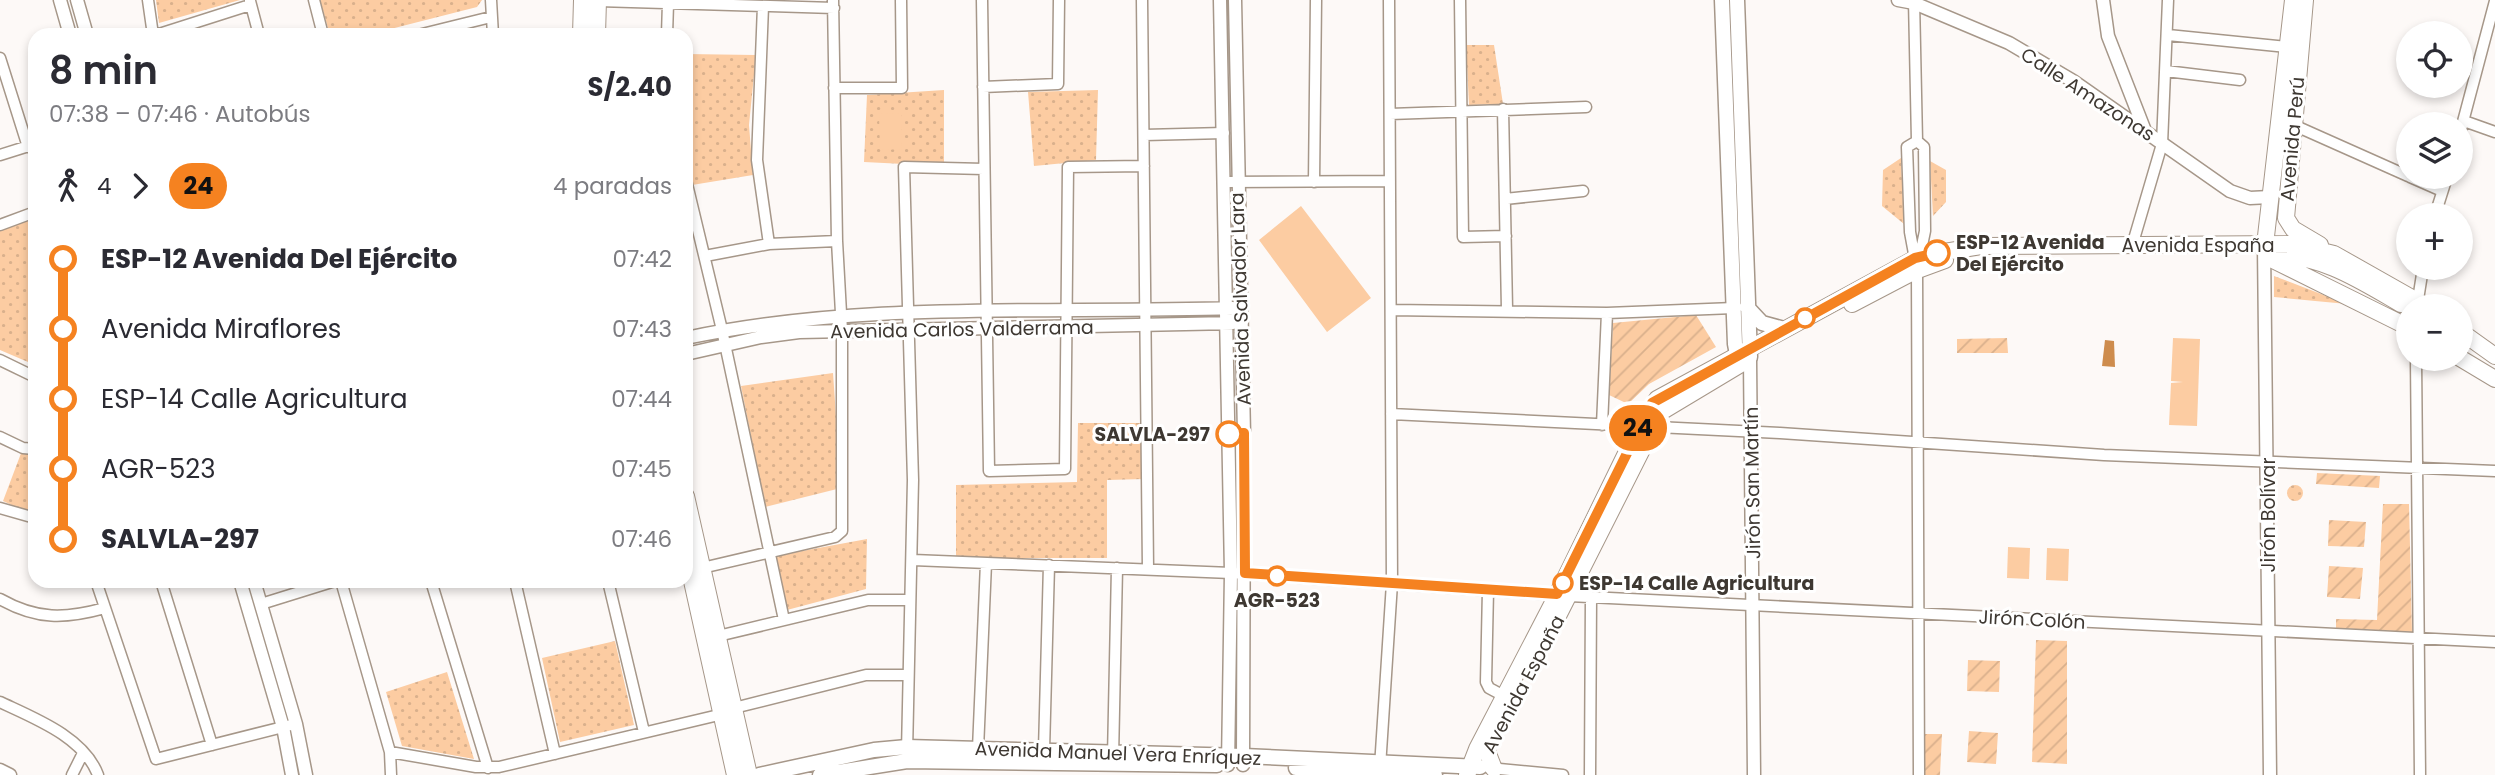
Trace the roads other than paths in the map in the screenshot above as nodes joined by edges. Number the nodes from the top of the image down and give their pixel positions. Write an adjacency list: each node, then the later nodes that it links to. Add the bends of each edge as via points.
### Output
1 (60, 0): 30 (street)
2 (76, 0): 31 (street)
3 (148, 0): 32 (street)
4 (314, 0): 35 (street)
5 (491, 0): 29 (street)
6 (582, 0): 38 (main road)
7 (598, 0): 26 (street); 39 (main road)
8 (901, 0): 49 (street, via 902,88)
9 (982, 0): 48 (street)
10 (1059, 0): 48 (street, via 1058,84)
11 (1142, 0): 63 (street)
12 (1220, 0): 61 (street, Avenida Salvador Lara)
13 (1235, 0): 73 (street, Avenida Salvador Lara)
14 (1316, 0): 74 (street)
15 (1389, 0): 57 (street)
16 (1460, 0): 53 (street)
17 (1722, 0): 51 (main road)
18 (1737, 0): 50 (main road)
19 (1898, 0): 22 (street, Calle Amazonas)
20 (2103, 0): 47 (street, via 2108,36)
21 (2168, 0): 41 (street)
22 (1914, 1): 55 (street, Calle Amazonas, via 2009,43); 65 (street)
23 (2495, 1): 56 (street)
24 (2299, 2): 42 (main road, Avenida Perú); 58 (main road, Avenida Perú)
25 (250, 3): 33 (street); 34 (street)
26 (668, 3): 28 (street); 40 (street)
27 (834, 4): 28 (street); 49 (street)
28 (763, 6): 86 (street, via 757,160)
29 (491, 17): 36 (street); 37 (street)
30 (68, 28)
31 (85, 28)
32 (154, 28)
33 (176, 28)
34 (257, 28)
35 (321, 28)
36 (446, 28)
37 (492, 28)
38 (581, 28)
39 (597, 28)
40 (667, 28)
41 (2168, 35): 42 (street); 44 (street)
42 (2287, 47): 58 (main road, Avenida Perú)
43 (0, 58): 46 (street)
44 (2171, 71): 45 (street); 66 (street)
45 (2240, 80)
46 (4, 82): 64 (street)
47 (2127, 86): 55 (street, via 2124,100); 60 (street)
48 (983, 87): 70 (street)
49 (834, 88): 85 (street)
50 (1741, 92): 51 (main road); 95 (main road)
51 (1726, 93): 95 (main road)
52 (1586, 107): 54 (street)
53 (1462, 109): 54 (street); 57 (street); 84 (street, via 1463,237)
54 (1503, 109): 79 (street)
55 (2114, 110): 60 (street, Calle Amazonas)
56 (2466, 112)
57 (1390, 114): 72 (street)
58 (2287, 122): 71 (street); 78 (main road, Avenida Perú); 89 (main road, Avenida Perú, via 2286,218 2293,229)
59 (2473, 124): 62 (street)
60 (2145, 131): 66 (street, Calle Amazonas)
61 (1224, 132): 63 (street); 73 (street, Avenida Salvador Lara)
62 (2495, 132)
63 (1144, 135): 69 (street)
64 (28, 139)
65 (1917, 141): 91 (street, via 1924,147 1925,231); 91 (street, via 1907,147 1910,232)
66 (2162, 144): 78 (street, Calle Amazonas, via 2230,191 2250,198); 87 (street)
67 (28, 147): 68 (street)
68 (0, 155)
69 (1144, 166): 97 (street); 99 (street, via 1068,167)
70 (984, 169): 100 (street); 102 (street, via 904,167)
71 (2396, 170)
72 (1390, 181): 74 (street); 98 (street)
73 (1231, 182): 74 (street); 94 (street, Avenida Salvador Lara)
74 (1314, 182)
75 (2438, 189): 77 (street)
76 (1583, 191): 79 (street)
77 (2442, 191): 80 (street)
78 (2270, 197): 88 (main road, Avenida Perú)
79 (1505, 199): 84 (street)
80 (2438, 203)
81 (693, 208): 90 (street)
82 (28, 215): 83 (street)
83 (0, 225)
84 (1506, 236): 96 (street)
85 (836, 242): 86 (street); 103 (street)
86 (769, 244): 90 (street)
87 (2132, 246): 88 (main road, Avenida España); 91 (main road, Avenida España, via 1981,246)
88 (2264, 250): 89 (main road, Avenida España, via 2293,244); 91 (main road, Avenida España, via 1985,254); 93 (main road, via 2329,264); 104 (main road, Avenida España); 133 (street, Jirón Bolívar)
89 (2334, 254): 92 (main road, Avenida España)
90 (705, 256): 110 (street)
91 (1917, 261): 109 (main road, Avenida España); 117 (main road, Avenida España); 131 (street)
92 (2403, 294)
93 (2396, 301)
94 (1233, 308): 97 (street, Avenida Carlos Valderrama); 105 (street, Avenida Salvador Lara)
95 (1740, 308): 101 (street); 109 (main road, via 1762,323); 117 (main road)
96 (1507, 309): 98 (street); 101 (street)
97 (1147, 310): 99 (street, Avenida Carlos Valderrama); 106 (street)
98 (1391, 310): 124 (street)
99 (1067, 311): 100 (street, Avenida Carlos Valderrama); 107 (street)
100 (987, 313): 102 (street, Avenida Carlos Valderrama); 108 (street)
101 (1607, 313): 125 (street)
102 (908, 314): 103 (street, Avenida Carlos Valderrama); 111 (street)
103 (841, 316): 110 (street, Avenida Carlos Valderrama); 112 (street)
104 (2396, 321)
105 (1234, 323): 106 (street, Avenida Carlos Valderrama); 128 (street, Avenida Salvador Lara); 129 (street, Avenida Salvador Lara)
106 (1147, 326): 107 (street, Avenida Carlos Valderrama); 145 (street)
107 (1067, 327): 108 (street, Avenida Carlos Valderrama); 108 (street, via 1065,469 989,471)
108 (987, 329): 111 (street, Avenida Carlos Valderrama)
109 (1784, 329): 117 (main road, Avenida España)
110 (722, 330): 113 (street, Avenida Carlos Valderrama); 115 (street)
111 (908, 330): 112 (street, Avenida Carlos Valderrama); 140 (street)
112 (842, 331): 115 (street, Avenida Carlos Valderrama); 139 (street, via 842,531)
113 (693, 336)
114 (2473, 340): 118 (main road)
115 (726, 344): 116 (street, Avenida Carlos Valderrama); 139 (street)
116 (693, 352)
117 (1744, 356): 126 (main road, Avenida España, via 1657,399); 127 (street, Jirón San Martín)
118 (2495, 356)
119 (0, 360): 122 (street)
120 (2473, 366): 123 (main road)
121 (2416, 371): 134 (street)
122 (28, 374)
123 (2495, 379)
124 (1391, 414): 125 (street); 148 (street)
125 (1602, 425): 126 (street)
126 (1646, 427): 127 (street); 159 (main road, Avenida España)
127 (1751, 432): 131 (street); 164 (street, Jirón San Martín)
128 (1244, 433): 129 (street); 146 (street, Avenida Salvador Lara)
129 (1229, 434): 146 (street, Avenida Salvador Lara)
130 (0, 437): 132 (street)
131 (1917, 443): 133 (street); 166 (street)
132 (28, 448)
133 (2268, 463): 134 (street); 168 (street, Jirón Bolívar)
134 (2415, 469): 135 (street); 170 (street)
135 (2495, 471)
136 (0, 508): 137 (street)
137 (28, 516)
138 (693, 528): 143 (main road)
139 (769, 552): 143 (street); 167 (street)
140 (913, 560): 141 (street, Jirón Colón); 162 (street)
141 (986, 563): 142 (street, Jirón Colón); 186 (street)
142 (1049, 565): 144 (street, Jirón Colón); 179 (street)
143 (702, 568): 169 (main road)
144 (1117, 568): 145 (street, Jirón Colón); 184 (street)
145 (1148, 569): 146 (street, Jirón Colón)
146 (1238, 573): 148 (street, Jirón Colón); 185 (street, Avenida Salvador Lara)
147 (693, 580): 175 (main road)
148 (1392, 583): 158 (street, Jirón Colón); 188 (street)
149 (98, 588): 165 (street)
150 (163, 588): 178 (street)
151 (242, 588): 176 (street)
152 (256, 588): 163 (street)
153 (312, 588): 163 (street)
154 (343, 588): 180 (street)
155 (433, 588): 189 (street)
156 (517, 588): 182 (street)
157 (610, 588): 177 (street)
158 (1488, 590): 159 (street, Jirón Colón); 173 (street, via 1486,682)
159 (1563, 595): 160 (street, Jirón Colón); 173 (main road, Avenida España); 191 (main road, Avenida España)
160 (1591, 597): 164 (street, Jirón Colón); 206 (street)
161 (0, 599): 165 (street, via 55,618)
162 (910, 600): 167 (street, via 868,600); 172 (street)
163 (261, 604): 176 (street)
164 (1754, 605): 166 (street, Jirón Colón); 207 (street, Jirón San Martín)
165 (105, 608): 178 (street, via 156,759)
166 (1919, 613): 168 (street, Jirón Colón); 208 (street)
167 (784, 620): 169 (street)
168 (2269, 631): 170 (street, Jirón Colón); 209 (street, Jirón Bolívar)
169 (718, 636): 175 (main road)
170 (2419, 638): 171 (street, Jirón Colón); 210 (street)
171 (2495, 642)
172 (906, 675): 175 (street, via 866,675); 183 (street)
173 (1504, 696): 191 (main road, Avenida España)
174 (0, 702): 181 (street, via 68,738)
175 (729, 711): 177 (street); 199 (main road); 200 (main road)
176 (290, 726): 178 (street); 196 (street); 197 (street)
177 (644, 732): 182 (street)
178 (212, 745)
179 (1044, 750): 184 (main road, Avenida Manuel Vera Enríquez); 186 (main road, Avenida Manuel Vera Enríquez)
180 (390, 752): 189 (street); 198 (street)
181 (83, 753): 194 (street); 195 (street)
182 (555, 754): 189 (street)
183 (907, 754): 186 (main road, Avenida Manuel Vera Enríquez); 192 (main road, Avenida Manuel Vera Enríquez); 201 (main road, Avenida Manuel Vera Enríquez, via 874,750)
184 (1113, 758): 185 (main road, Avenida Manuel Vera Enríquez); 187 (main road, Avenida Manuel Vera Enríquez)
185 (1236, 760): 188 (main road, Avenida Manuel Vera Enríquez)
186 (973, 762): 187 (main road, Avenida Manuel Vera Enríquez)
187 (1010, 763): 203 (main road)
188 (1380, 766): 191 (main road, Avenida Manuel Vera Enríquez); 204 (main road, Avenida Manuel Vera Enríquez)
189 (488, 768)
190 (0, 770): 193 (street)
191 (1478, 770): 205 (street)
192 (854, 771): 202 (main road, Avenida Manuel Vera Enríquez)
193 (10, 775)
194 (72, 775)
195 (98, 775)
196 (292, 775)
197 (306, 775)
198 (391, 775)
199 (735, 775)
200 (748, 775)
201 (760, 775)
202 (820, 775)
203 (994, 775)
204 (1435, 775)
205 (1563, 775)
206 (1590, 775)
207 (1754, 775)
208 (1919, 775)
209 (2270, 775)
210 (2420, 775)

